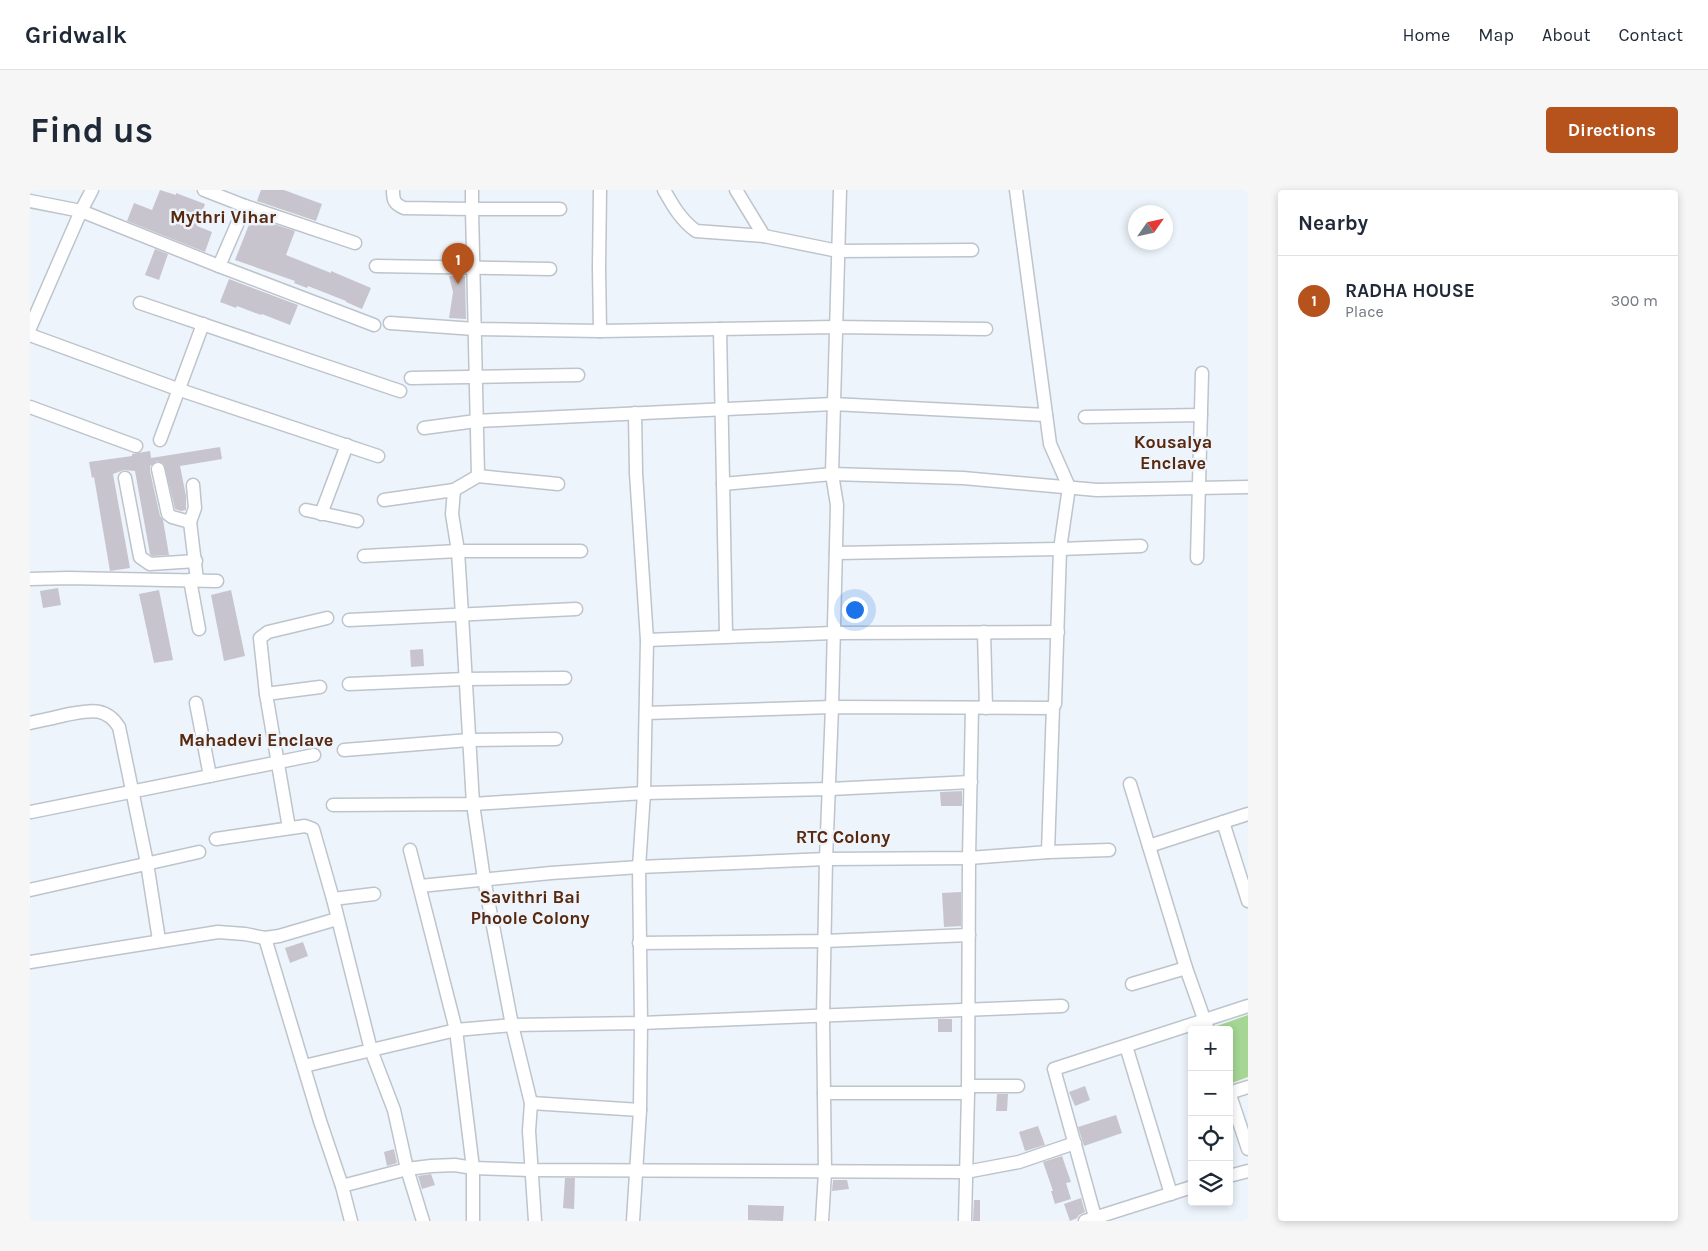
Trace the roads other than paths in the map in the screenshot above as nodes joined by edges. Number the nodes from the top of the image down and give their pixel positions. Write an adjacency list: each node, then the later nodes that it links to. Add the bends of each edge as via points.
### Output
1 (92, 190): 14 (street)
2 (204, 190): 11 (street)
3 (393, 190): 12 (street, via 393,200 404,208)
4 (472, 190): 12 (street)
5 (600, 190): 32 (street)
6 (664, 190): 15 (street, via 680,216 696,231)
7 (736, 190): 15 (street)
8 (840, 190): 18 (street)
9 (1016, 190): 44 (street)
10 (30, 201): 14 (street)
11 (245, 206): 16 (street); 19 (street)
12 (472, 209): 13 (street); 21 (street)
13 (560, 209)
14 (80, 212): 19 (street); 28 (street)
15 (764, 236): 18 (street)
16 (355, 243)
17 (972, 250): 18 (street)
18 (838, 251): 27 (street)
19 (219, 266): 26 (street)
20 (376, 266): 21 (street)
21 (473, 268): 22 (street); 29 (street)
22 (550, 270)
23 (140, 303): 25 (street)
24 (390, 323): 29 (street)
25 (203, 324): 38 (street); 39 (street)
26 (374, 325)
27 (836, 327): 30 (street); 31 (street); 40 (street)
28 (30, 328)
29 (476, 328): 32 (street); 35 (street)
30 (720, 329): 32 (street); 42 (street)
31 (986, 329)
32 (600, 331)
33 (30, 335): 38 (street)
34 (1202, 373): 45 (street)
35 (476, 376): 36 (street); 37 (street); 47 (street)
36 (578, 376)
37 (411, 378)
38 (180, 390): 49 (street); 50 (street)
39 (400, 391)
40 (833, 404): 42 (street); 44 (street); 54 (street)
41 (30, 408): 51 (street)
42 (722, 409): 43 (street); 58 (street)
43 (635, 413): 47 (street); 89 (street)
44 (1046, 415): 60 (street, via 1050,444)
45 (1201, 415): 46 (street); 62 (street)
46 (1085, 417)
47 (476, 421): 48 (street); 55 (street)
48 (424, 428)
49 (160, 440)
50 (346, 445): 52 (street); 66 (street)
51 (136, 446)
52 (378, 456)
53 (158, 469): 67 (street, via 168,514)
54 (832, 474): 58 (street); 60 (street, via 963,478); 73 (street, via 837,505)
55 (478, 476): 57 (street); 63 (street)
56 (125, 478): 76 (street, via 140,558 150,564)
57 (558, 484)
58 (723, 484): 88 (street)
59 (193, 485): 67 (street, via 196,508)
60 (1069, 487): 62 (street, via 1097,490); 70 (street)
61 (1248, 487): 62 (street)
62 (1198, 488): 75 (street)
63 (454, 490): 64 (street); 71 (street, via 452,514)
64 (384, 500)
65 (306, 510): 66 (street)
66 (321, 514): 68 (street)
67 (190, 522): 76 (street)
68 (357, 522)
69 (1141, 546): 70 (street)
70 (1060, 550): 73 (street); 87 (street)
71 (458, 551): 72 (street); 74 (street); 81 (street)
72 (581, 551)
73 (836, 553): 85 (street)
74 (364, 556)
75 (1196, 558)
76 (196, 561): 78 (street)
77 (30, 579): 78 (street)
78 (194, 580): 79 (street); 84 (street)
79 (217, 580)
80 (576, 609): 81 (street)
81 (462, 615): 83 (street); 91 (street)
82 (328, 618): 94 (street, via 263,634 260,644)
83 (349, 620)
84 (199, 629)
85 (833, 632): 86 (street); 88 (street); 96 (street)
86 (984, 632): 87 (street); 99 (street)
87 (1058, 632): 97 (street, via 1056,701)
88 (726, 635): 89 (street)
89 (647, 640): 100 (street)
90 (565, 678): 91 (street)
91 (465, 679): 92 (street); 103 (street)
92 (349, 684)
93 (320, 687): 94 (street)
94 (266, 694): 106 (street)
95 (196, 704): 107 (street)
96 (832, 707): 98 (street); 100 (street); 110 (street)
97 (1053, 707): 99 (street); 124 (street)
98 (972, 708): 99 (street); 108 (street)
99 (986, 708)
100 (646, 713): 112 (street)
101 (30, 722): 111 (street, via 90,710 114,719 119,727)
102 (556, 739): 103 (street)
103 (469, 740): 104 (street); 113 (street)
104 (344, 750)
105 (314, 755): 106 (street)
106 (277, 761): 107 (street); 118 (street)
107 (210, 776): 111 (street)
108 (971, 782): 110 (street); 125 (street)
109 (1130, 784): 120 (street)
110 (830, 789): 112 (street); 126 (street)
111 (131, 792): 115 (street); 127 (street)
112 (644, 793): 113 (street); 128 (street)
113 (473, 804): 114 (street); 129 (street)
114 (334, 805)
115 (31, 812)
116 (1248, 814): 117 (street)
117 (1224, 822): 120 (street); 134 (street)
118 (289, 828): 119 (street); 133 (street, via 305,826 313,829)
119 (216, 838)
120 (1149, 846): 142 (street)
121 (410, 850): 130 (street)
122 (1109, 850): 124 (street)
123 (199, 852): 127 (street)
124 (1048, 852): 125 (street)
125 (968, 858): 126 (street); 136 (street)
126 (826, 860): 128 (street); 139 (street)
127 (147, 863): 131 (street); 138 (street)
128 (639, 867): 129 (street); 140 (street)
129 (484, 879): 130 (street); 149 (street)
130 (420, 886): 151 (street)
131 (30, 890)
132 (374, 894): 133 (street)
133 (333, 899): 135 (street)
134 (1248, 901)
135 (337, 919): 137 (street); 153 (street)
136 (969, 935): 139 (street); 146 (street)
137 (266, 938): 138 (street, via 218,932); 154 (street)
138 (159, 940): 141 (street)
139 (825, 941): 140 (street); 147 (street)
140 (639, 943): 148 (street)
141 (30, 962)
142 (1186, 968): 143 (street); 150 (street)
143 (1132, 984)
144 (1062, 1006): 146 (street)
145 (1248, 1006): 150 (street)
146 (968, 1009): 147 (street); 157 (street)
147 (823, 1017): 148 (street); 159 (street)
148 (641, 1023): 149 (street); 162 (street)
149 (512, 1025): 151 (street); 160 (street)
150 (1207, 1025): 152 (street)
151 (456, 1030): 153 (street); 166 (street)
152 (1126, 1046): 163 (street, via 1054,1069); 175 (street)
153 (370, 1050): 154 (street); 165 (street, via 394,1110)
154 (304, 1066): 173 (street)
155 (1018, 1086): 157 (street)
156 (1248, 1087): 158 (street)
157 (968, 1090): 159 (street); 171 (street)
158 (1233, 1091)
159 (824, 1093): 170 (street)
160 (531, 1103): 162 (street); 167 (street)
161 (1233, 1104): 164 (street)
162 (640, 1110): 168 (street)
163 (1075, 1143): 171 (street, via 1019,1162); 176 (street)
164 (1248, 1149)
165 (406, 1168): 166 (street, via 455,1165); 173 (street); 178 (street)
166 (473, 1168): 167 (street); 179 (street)
167 (531, 1170): 168 (street); 180 (street)
168 (636, 1170): 170 (street); 181 (street)
169 (1248, 1171): 172 (street)
170 (825, 1172): 171 (street); 182 (street)
171 (966, 1172): 183 (street)
172 (1233, 1175)
173 (342, 1186): 177 (street)
174 (1188, 1188): 175 (street)
175 (1171, 1194): 176 (street)
176 (1090, 1219)
177 (351, 1221)
178 (423, 1221)
179 (473, 1221)
180 (535, 1221)
181 (633, 1221)
182 (822, 1221)
183 (965, 1221)

